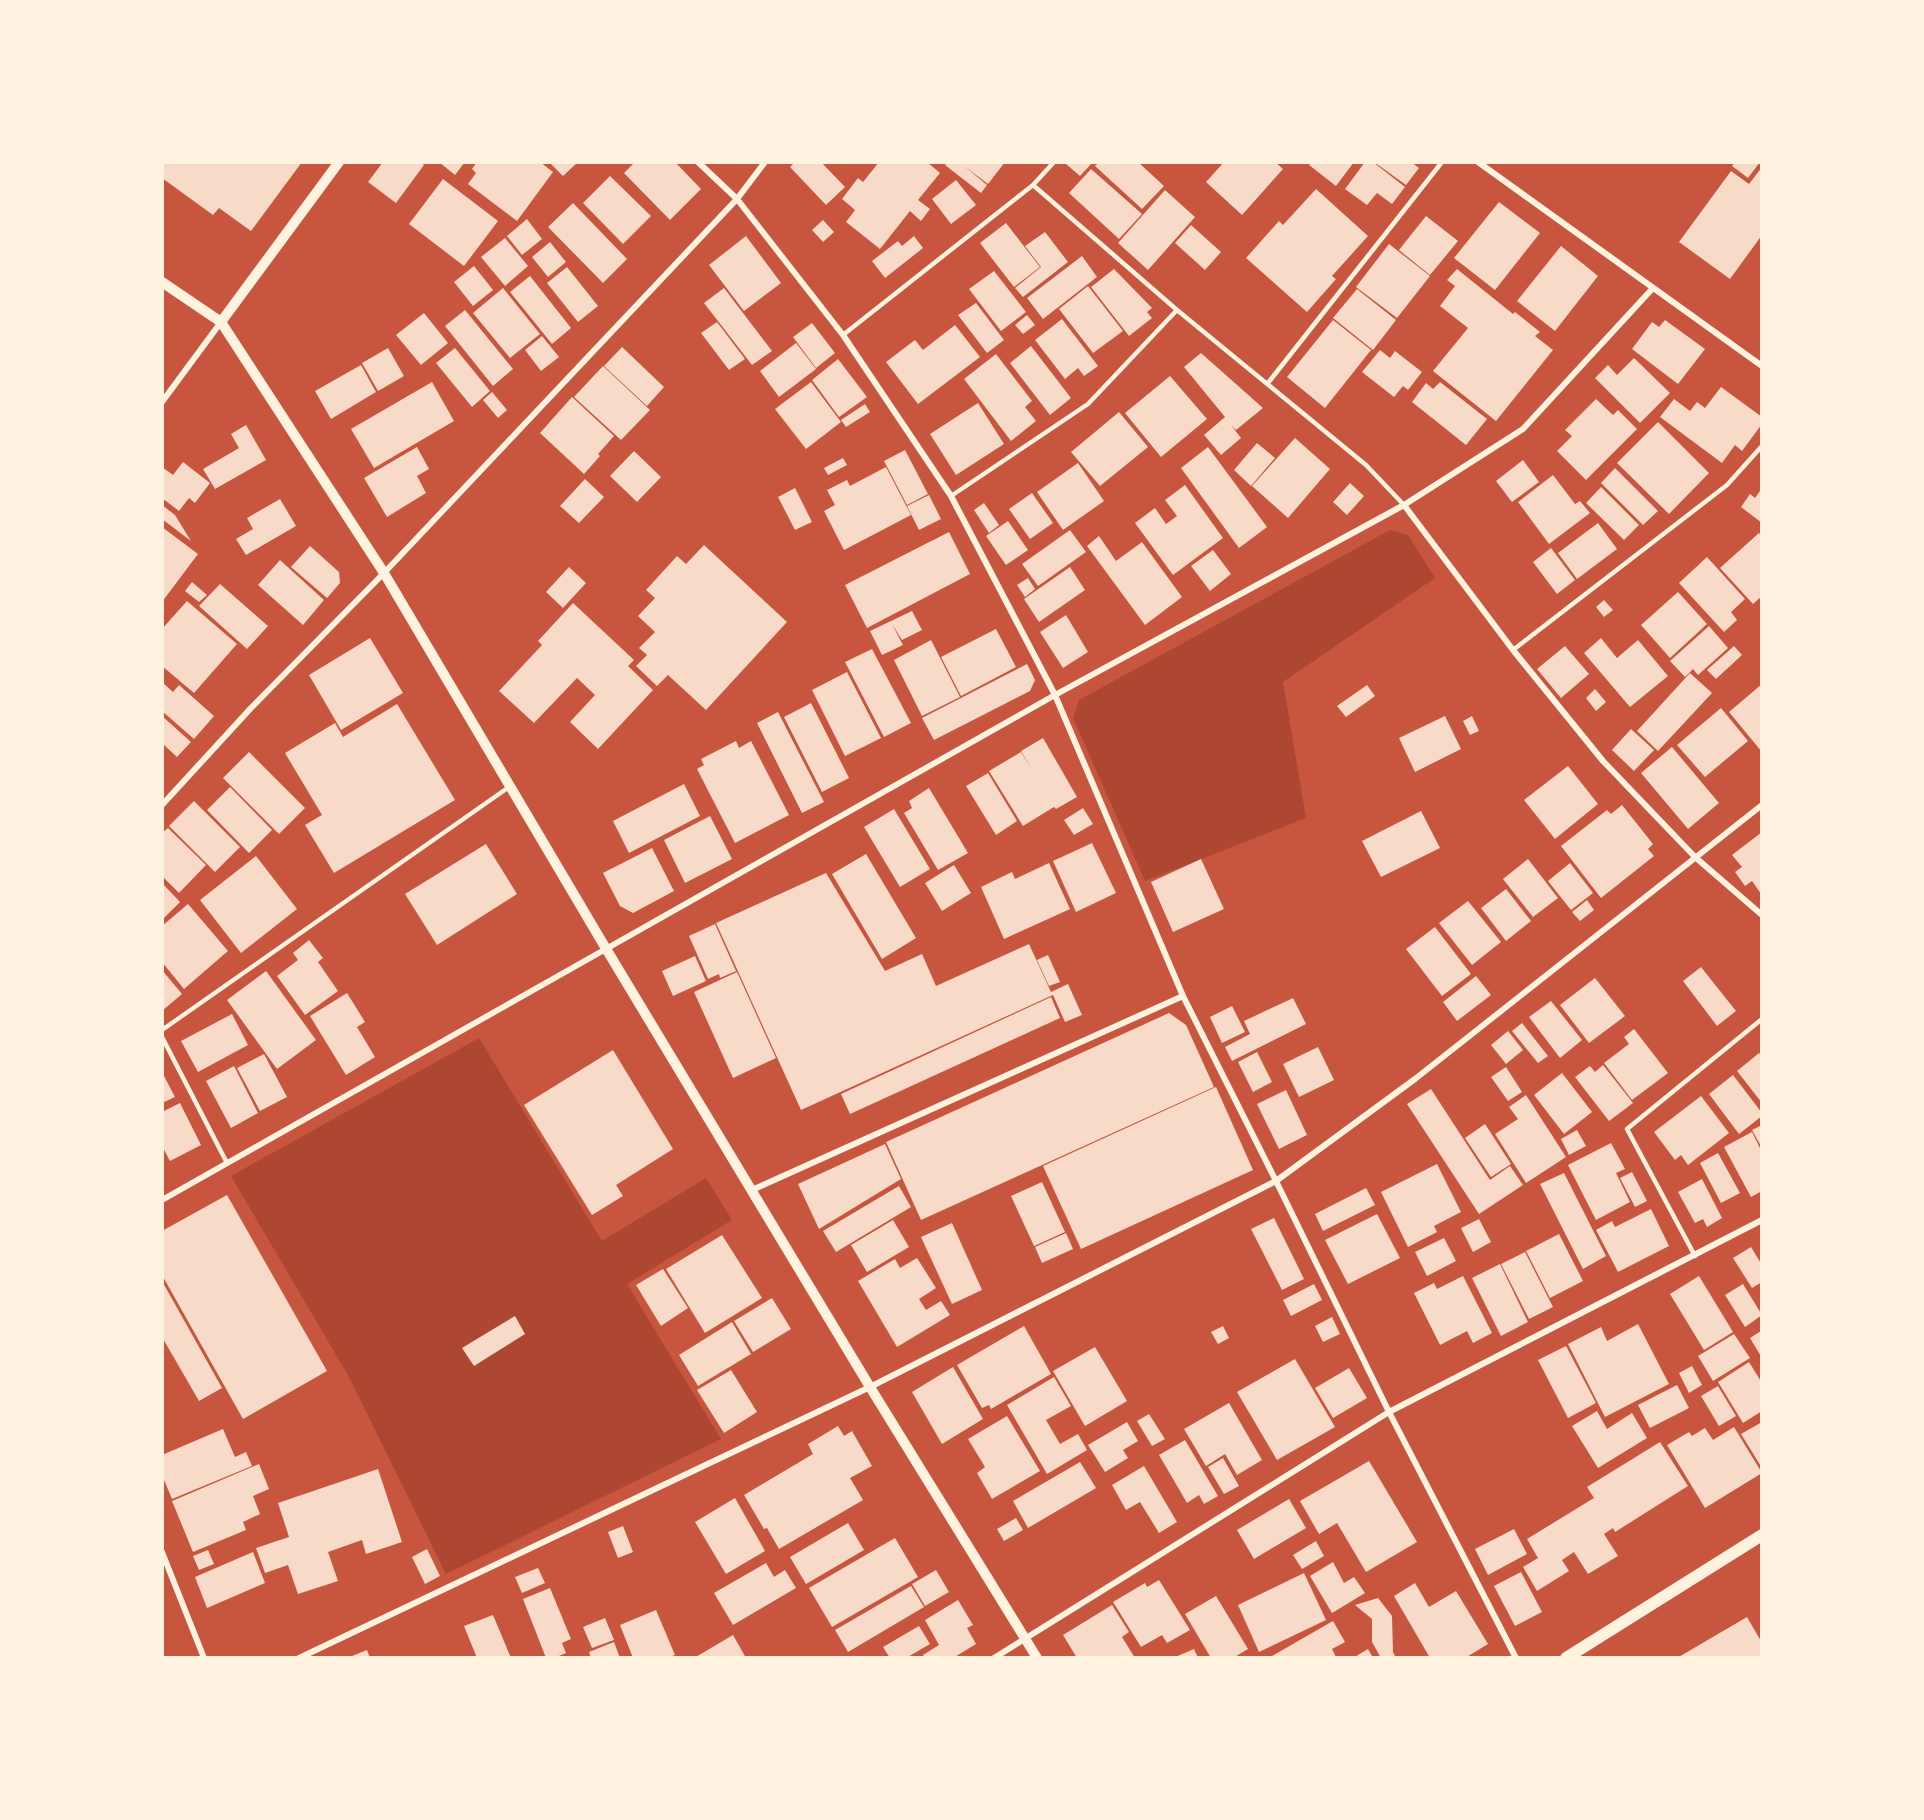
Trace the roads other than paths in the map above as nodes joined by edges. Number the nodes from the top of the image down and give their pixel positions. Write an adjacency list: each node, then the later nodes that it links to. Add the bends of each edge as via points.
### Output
1 (339, 162): 12 (street)
2 (698, 162): 8 (street)
3 (765, 162): 8 (street)
4 (1054, 162): 7 (lane)
5 (1442, 162): 15 (lane)
6 (1478, 162): 10 (street)
7 (1033, 186): 11 (lane); 13 (lane)
8 (737, 199): 13 (street); 20 (street)
9 (162, 282): 12 (street)
10 (1653, 288): 14 (street); 19 (street, via 1523,429)
11 (1178, 310): 15 (lane); 18 (lane, via 1088,404)
12 (221, 322): 16 (street); 20 (street)
13 (843, 334): 18 (street)
14 (1762, 366)
15 (1268, 383): 19 (lane, via 1366,465)
16 (162, 402)
17 (1762, 446): 21 (lane, via 1727,485)
18 (951, 496): 22 (street)
19 (1404, 505): 21 (street); 22 (street)
20 (384, 573): 23 (street); 24 (street, via 251,708)
21 (1513, 650): 26 (street, via 1603,761)
22 (1055, 695): 28 (street); 29 (street)
23 (510, 786): 28 (street); 31 (lane)
24 (162, 806)
25 (1762, 806): 26 (street)
26 (1695, 857): 27 (street); 34 (street, via 1415,1079)
27 (1762, 915)
28 (605, 947): 33 (street); 35 (street)
29 (1183, 996): 34 (street); 35 (street)
30 (1762, 1019): 38 (lane, via 1627,1129)
31 (162, 1030)
32 (162, 1037): 33 (lane)
33 (227, 1163): 36 (street)
34 (1276, 1181): 39 (street); 40 (street)
35 (752, 1190): 39 (street)
36 (162, 1200)
37 (1762, 1220): 38 (street)
38 (1695, 1256): 40 (street)
39 (870, 1387): 43 (street); 45 (street)
40 (1389, 1412): 43 (street); 48 (street)
41 (1762, 1535): 49 (main road)
42 (162, 1552): 44 (street)
43 (1025, 1638): 46 (street); 47 (street)
44 (204, 1658)
45 (299, 1658)
46 (994, 1658)
47 (1037, 1658)
48 (1516, 1658)
49 (1566, 1658)

